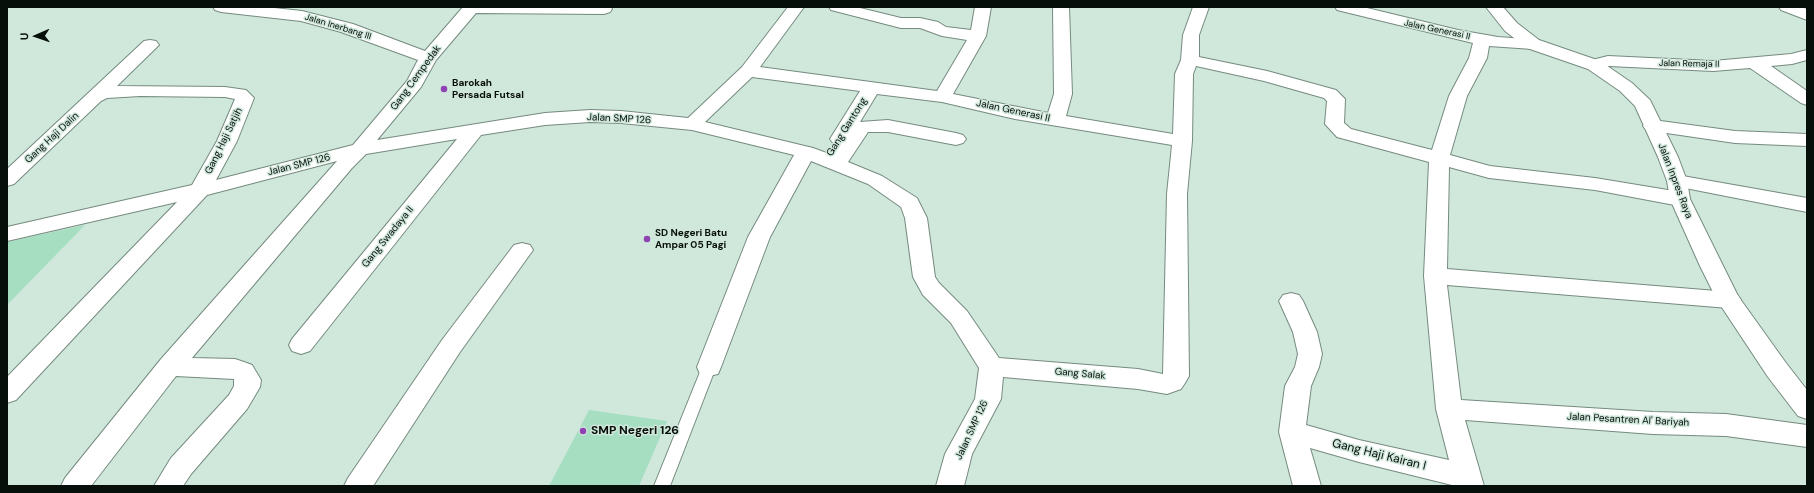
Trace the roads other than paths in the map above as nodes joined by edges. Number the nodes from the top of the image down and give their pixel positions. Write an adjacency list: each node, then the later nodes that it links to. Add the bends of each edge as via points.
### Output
1 (221, 7): 18 (street, Jalan Inerbang III, via 302,16 347,28)
2 (796, 7): 22 (street)
3 (837, 7): 13 (street, via 901,23 920,23 942,31)
4 (983, 7): 13 (street)
5 (1061, 7): 27 (street, via 1063,94)
6 (1201, 7): 19 (street, via 1191,35)
7 (1342, 7): 14 (street, Jalan Generasi II)
8 (1494, 7): 15 (street, Jalan Inpres Raya, via 1511,27)
9 (1787, 7): 12 (street)
10 (471, 8): 11 (street); 18 (street, Gang Cempedak)
11 (604, 9)
12 (1807, 15)
13 (978, 36): 25 (street)
14 (1482, 40): 15 (street, Jalan Generasi II); 36 (street, via 1478,58 1458,96)
15 (1533, 44): 21 (street, Jalan Inpres Raya)
16 (150, 45): 24 (street, Gang Haji Dalin)
17 (1807, 55): 20 (street, Jalan Remaja II, via 1792,59)
18 (428, 58): 34 (street, Gang Cempedak, via 415,83)
19 (1190, 60): 33 (street, via 1184,74); 36 (street, via 1267,76 1330,94 1336,99 1334,124 1344,134)
20 (1753, 62): 21 (street, Jalan Remaja II, via 1713,66 1608,61); 26 (street)
21 (1594, 65): 29 (street, Jalan Inpres Raya, via 1626,87 1643,104)
22 (748, 71): 25 (street, Jalan Generasi II); 28 (street)
23 (868, 93): 37 (street, Gang Gantong)
24 (96, 96): 38 (street, Gang Haji Dalin); 39 (street, Gang Haji Satjih, via 120,91 240,94 245,98 227,141)
25 (942, 97): 27 (street, Jalan Generasi II)
26 (1807, 99)
27 (1055, 120): 33 (street, Jalan Generasi II)
28 (692, 124): 30 (street, Jalan SMP 126, via 590,116 545,119); 35 (street, Jalan SMP 126)
29 (1652, 126): 32 (street, via 1735,137); 40 (street, Jalan Inpres Raya, via 1668,157)
30 (474, 130): 34 (street, Jalan SMP 126); 47 (street, Gang Swadaya II)
31 (956, 138): 37 (street, via 888,126 866,126 860,128)
32 (1807, 140)
33 (1182, 141): 50 (street, Gang Salak, via 1177,194 1176,376 1172,382 1167,384 1138,379)
34 (360, 149): 39 (street, Jalan SMP 126); 48 (street, Gang Cempedak)
35 (806, 152): 37 (street, Jalan SMP 126); 49 (street, via 759,237)
36 (1439, 159): 40 (street, via 1489,172); 44 (street)
37 (832, 162): 50 (street, Jalan SMP 126, via 875,180 910,203 916,218 924,277 931,289 959,317)
38 (7, 180)
39 (200, 190): 42 (street, Jalan SMP 126); 51 (street)
40 (1679, 190): 41 (street); 45 (street, Jalan Inpres Raya, via 1711,266)
41 (1807, 205)
42 (7, 234)
43 (522, 250): 59 (street, via 451,346)
44 (1436, 276): 45 (street); 52 (street)
45 (1729, 300): 53 (street, Jalan Inpres Raya, via 1776,370)
46 (1291, 301): 54 (street, via 1310,354 1298,386)
47 (301, 345)
48 (170, 366): 57 (street, Gang Cempedak); 58 (street, via 235,369 243,372 248,380 238,402 181,466)
49 (708, 367): 60 (lane)
50 (992, 367): 61 (street, Jalan SMP 126, via 988,399 959,454)
51 (7, 393)
52 (1449, 409): 55 (street, Jalan Pesantren Al' Bariyah, via 1653,423 1726,425); 56 (street)
53 (1807, 409)
54 (1292, 432): 56 (street, Gang Haji Kairan I); 62 (street)
55 (1807, 436)
56 (1469, 481)
57 (75, 486)
58 (168, 486)
59 (358, 486)
60 (662, 486)
61 (950, 486)
62 (1307, 486)

